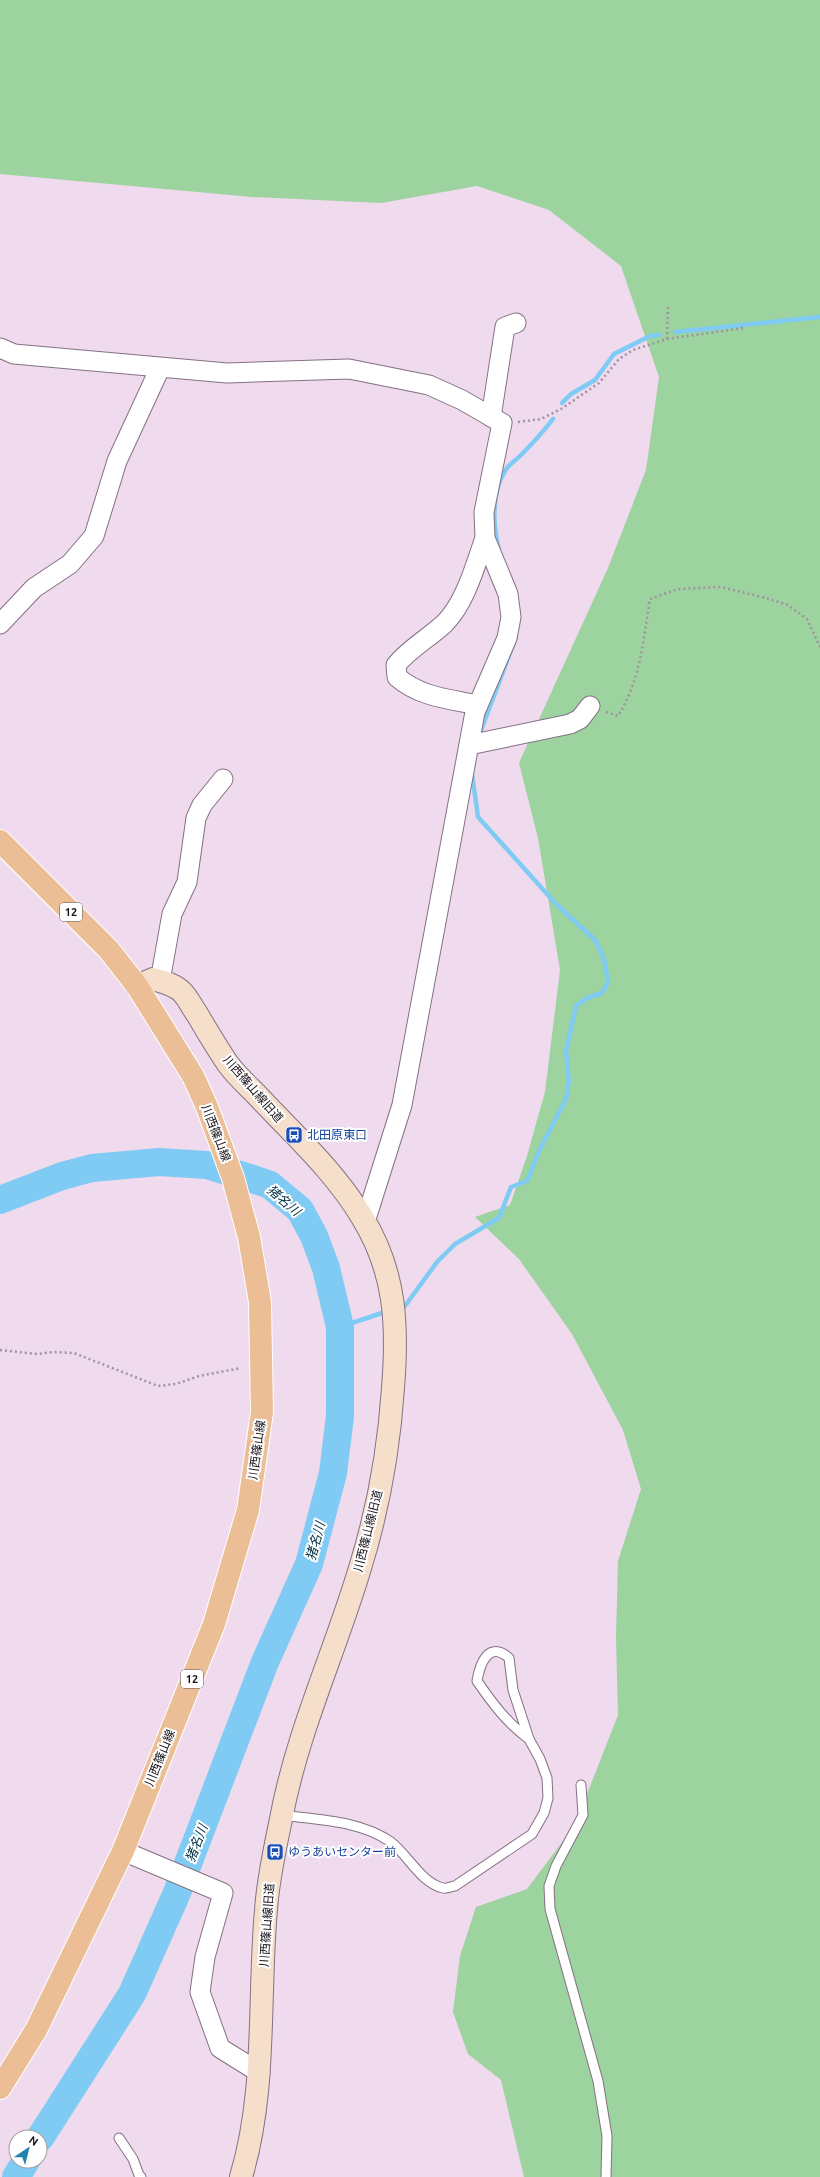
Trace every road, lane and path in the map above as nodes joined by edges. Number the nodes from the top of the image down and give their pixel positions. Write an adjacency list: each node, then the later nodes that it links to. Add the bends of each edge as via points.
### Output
1 (668, 304): 4 (path)
2 (516, 323): 7 (street, via 505,327)
3 (743, 328): 4 (path)
4 (667, 339): 7 (path, via 633,350 619,359 599,383 550,415 541,419)
5 (0, 348): 6 (street, via 14,354)
6 (160, 368): 7 (street, via 227,373 349,369 429,385); 9 (street, via 117,461 94,536 70,564 34,588)
7 (496, 420): 8 (street, via 484,512)
8 (486, 538): 11 (street, via 508,594 511,618 507,638); 11 (street, via 463,595 446,622 407,652 396,665 397,677 424,694)
9 (0, 624)
10 (820, 647): 12 (path, via 807,619 788,605 721,588 678,589 650,599 639,669 630,697 618,716)
11 (478, 705): 13 (street)
12 (590, 706): 13 (street, via 580,719 570,724)
13 (475, 743): 18 (street, via 402,1105)
14 (223, 779): 16 (street, via 202,804 196,818 188,882 172,914)
15 (0, 841): 17 (main road, 川西篠山線 / 12, via 109,950)
16 (160, 981): 17 (street, via 153,979); 18 (street, 川西篠山線旧道, via 169,983 183,993 230,1066 334,1175)
17 (137, 986): 24 (main road, 川西篠山線 / 12, via 193,1076 233,1178 249,1237 260,1302 262,1412 248,1510 214,1624)
18 (366, 1222): 23 (street, 川西篠山線旧道, via 387,1272 395,1305 396,1342 386,1453 374,1518 360,1569 300,1740)
19 (0, 1350): 20 (path, via 74,1354 158,1386)
20 (241, 1368)
21 (529, 1739): 21 (lane, via 497,1710 478,1681 479,1669 486,1656 494,1652 503,1653 509,1658 513,1690); 23 (lane, via 547,1778 548,1798 544,1813 532,1834 455,1886 444,1888 426,1878 400,1849 381,1835 357,1825)
22 (581, 1785): 30 (lane, via 583,1815 556,1866 549,1886 550,1909 598,2081 607,2136)
23 (281, 1815): 25 (street, 川西篠山線旧道, via 266,1908)
24 (123, 1851): 25 (street, via 223,1893 205,1956 200,1992 220,2048); 26 (main road, 川西篠山線 / 12, via 36,2030)
25 (260, 2073): 29 (street, 川西篠山線旧道, via 251,2143)
26 (0, 2088)
27 (119, 2138): 28 (lane)
28 (141, 2177)
29 (242, 2177)
30 (606, 2177)

